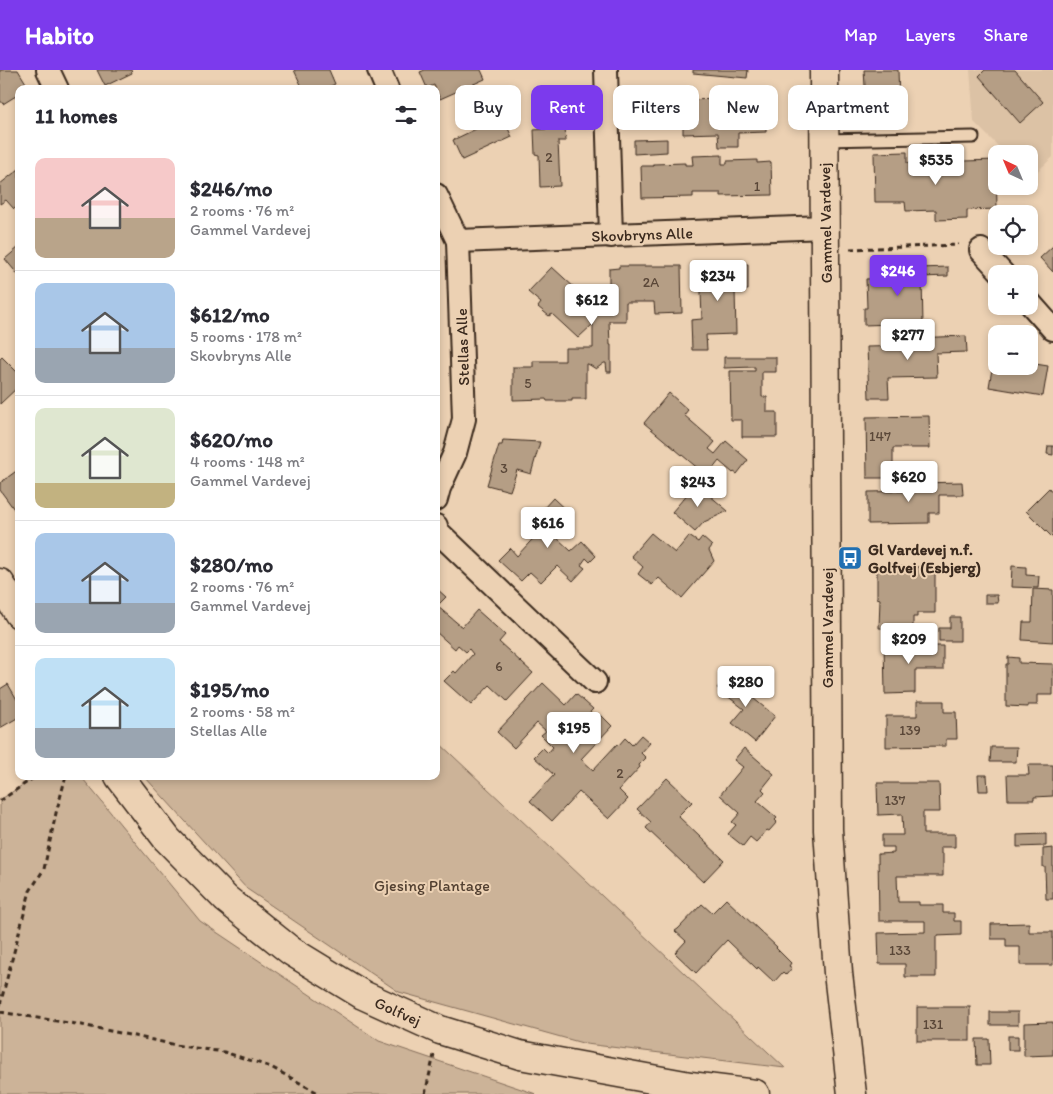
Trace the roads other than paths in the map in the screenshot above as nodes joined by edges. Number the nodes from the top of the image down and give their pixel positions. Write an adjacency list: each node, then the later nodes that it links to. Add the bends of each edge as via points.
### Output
1 (48, 70): 5 (street)
2 (379, 70): 6 (street)
3 (606, 70): 10 (street)
4 (824, 70): 8 (street, Gammel Vardevej)
5 (55, 85)
6 (385, 85)
7 (973, 138): 8 (lane)
8 (824, 140): 11 (street, Gammel Vardevej)
9 (440, 203): 12 (street, Stellas Alle)
10 (611, 236): 11 (street, Skovbryns Alle); 12 (street, Skovbryns Alle)
11 (825, 238): 24 (street, Gammel Vardevej, via 828,830 838,973)
12 (458, 241): 17 (street, Stellas Alle, via 464,419 455,453)
13 (981, 250): 14 (street)
14 (995, 265)
15 (1038, 312): 16 (street)
16 (1053, 329)
17 (440, 486)
18 (440, 534): 21 (street)
19 (0, 583): 20 (street)
20 (15, 607)
21 (595, 682)
22 (122, 780): 23 (street, Golfvej, via 167,839 226,899 292,951 363,995 440,1030 520,1055 680,1084)
23 (756, 1094)
24 (852, 1094)

